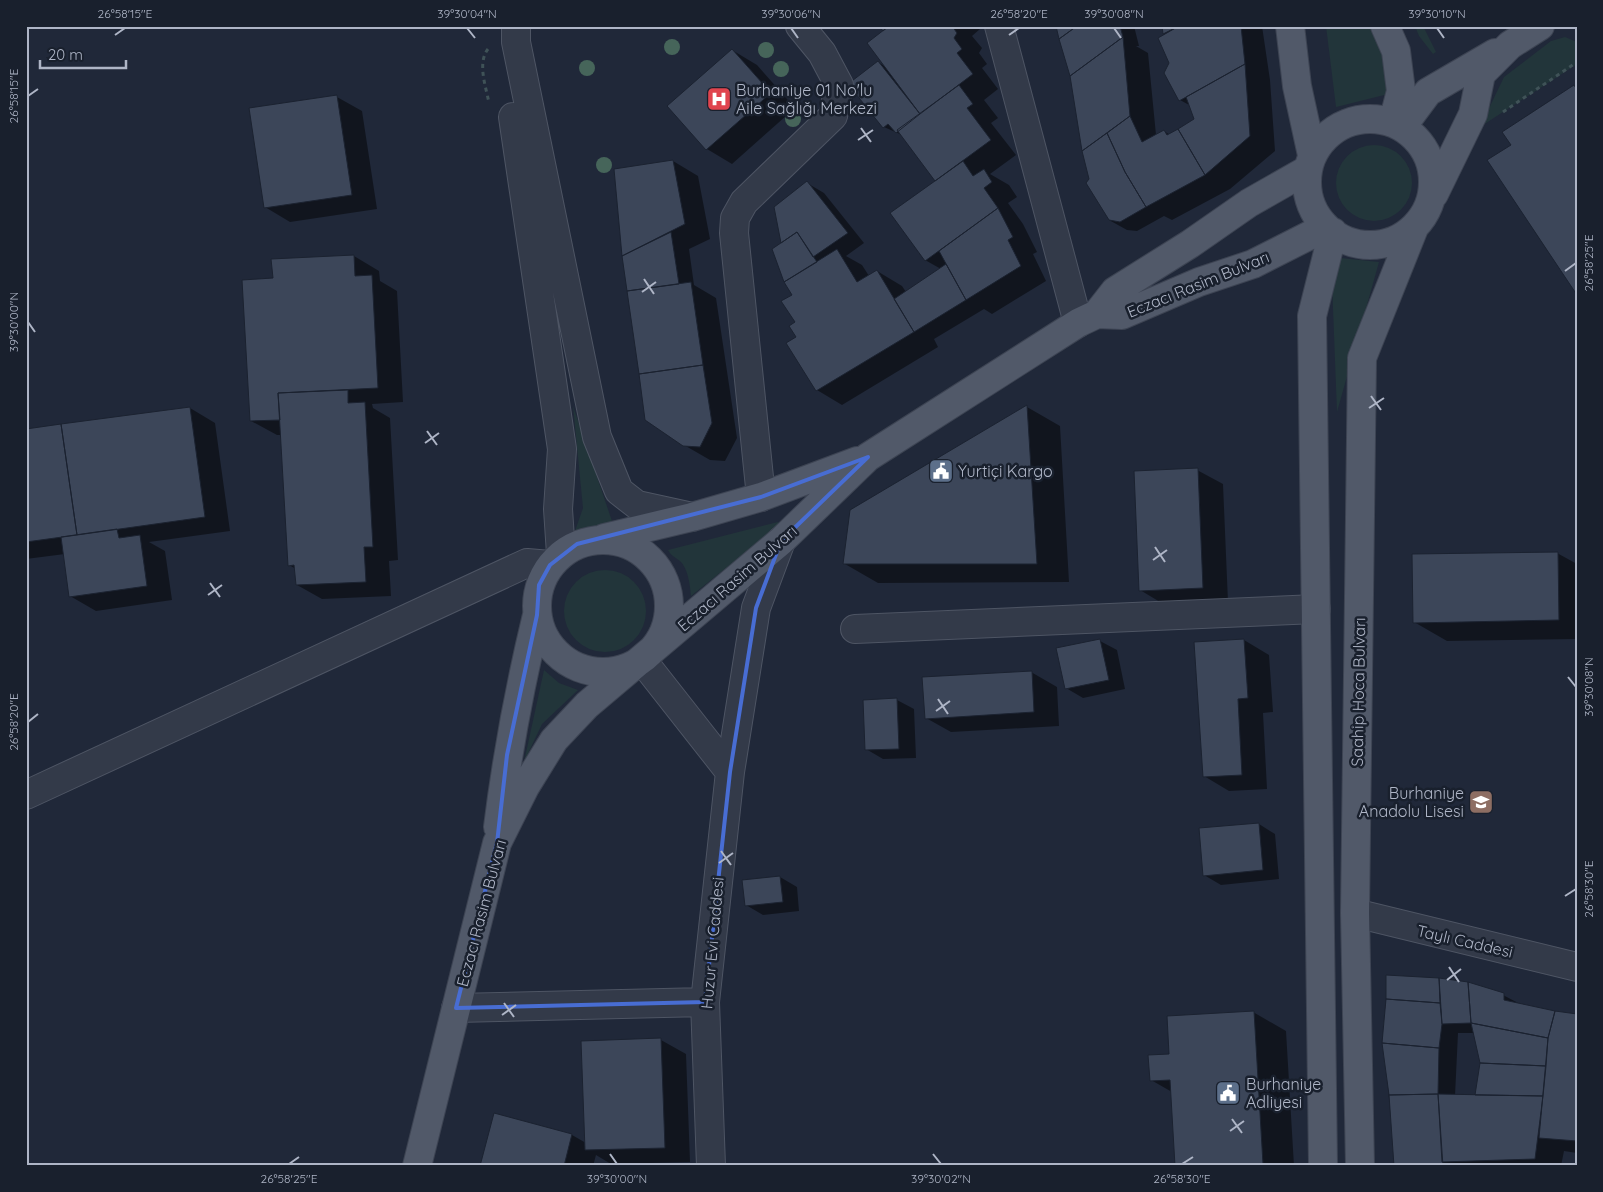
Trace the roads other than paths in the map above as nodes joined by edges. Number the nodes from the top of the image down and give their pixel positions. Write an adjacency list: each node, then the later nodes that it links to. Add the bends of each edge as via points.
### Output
1 (516, 26): 17 (street, via 516,42 597,437 619,491 637,505)
2 (800, 26): 16 (street, via 822,53 839,84 833,116 744,202 735,218)
3 (999, 26): 14 (street)
4 (1290, 26): 10 (main road)
5 (1385, 26): 9 (main road, via 1396,51 1401,91)
6 (1540, 26): 8 (main road)
7 (495, 36): 20 (street, via 562,449)
8 (1510, 45): 9 (main road, via 1428,92); 11 (main road, via 1481,74 1473,114)
9 (1397, 124): 10 (main road, via 1369,118 1346,123 1332,130 1320,142); 11 (main road, via 1417,138 1431,161)
10 (1310, 163): 13 (main road, via 1310,201); 14 (main road, via 1115,291)
11 (1432, 200): 12 (main road)
12 (1414, 228): 13 (main road, via 1398,239 1380,245 1360,245 1342,239); 28 (main road, Saahip Hoca Bulvarı, via 1362,358)
13 (1330, 230): 14 (main road, Eczacı Rasim Bulvarı, via 1122,316); 21 (main road, via 1312,316)
14 (1087, 319): 15 (main road, Eczacı Rasim Bulvarı)
15 (868, 457): 16 (main road); 19 (main road, Eczacı Rasim Bulvarı)
16 (761, 497): 17 (main road)
17 (692, 517): 18 (main road)
18 (596, 540): 20 (main road, via 577,544); 24 (main road, via 618,541 638,549 654,564 665,582 669,604 667,625 657,645)
19 (781, 542): 24 (main road, Eczacı Rasim Bulvarı); 25 (street, Huzur Evi Caddesi, via 756,608)
20 (555, 559): 22 (main road, via 540,585); 26 (street, via 527,563)
21 (1316, 609): 23 (street); 34 (main road)
22 (537, 615): 24 (main road, via 548,644 562,659 581,669 602,673 623,670); 27 (main road, via 518,692)
23 (855, 628)
24 (642, 660): 25 (street); 27 (main road, Eczacı Rasim Bulvarı, via 587,705 554,740)
25 (730, 772): 30 (street, Huzur Evi Caddesi)
26 (26, 795)
27 (496, 843): 31 (main road, Eczacı Rasim Bulvarı)
28 (1355, 913): 29 (street, Taylı Caddesi); 35 (main road, Saahip Hoca Bulvarı)
29 (1577, 967)
30 (705, 1002): 31 (street); 33 (street, Huzur Evi Caddesi)
31 (456, 1008): 32 (main road, Eczacı Rasim Bulvarı)
32 (416, 1166)
33 (711, 1166)
34 (1323, 1166)
35 (1360, 1166)

